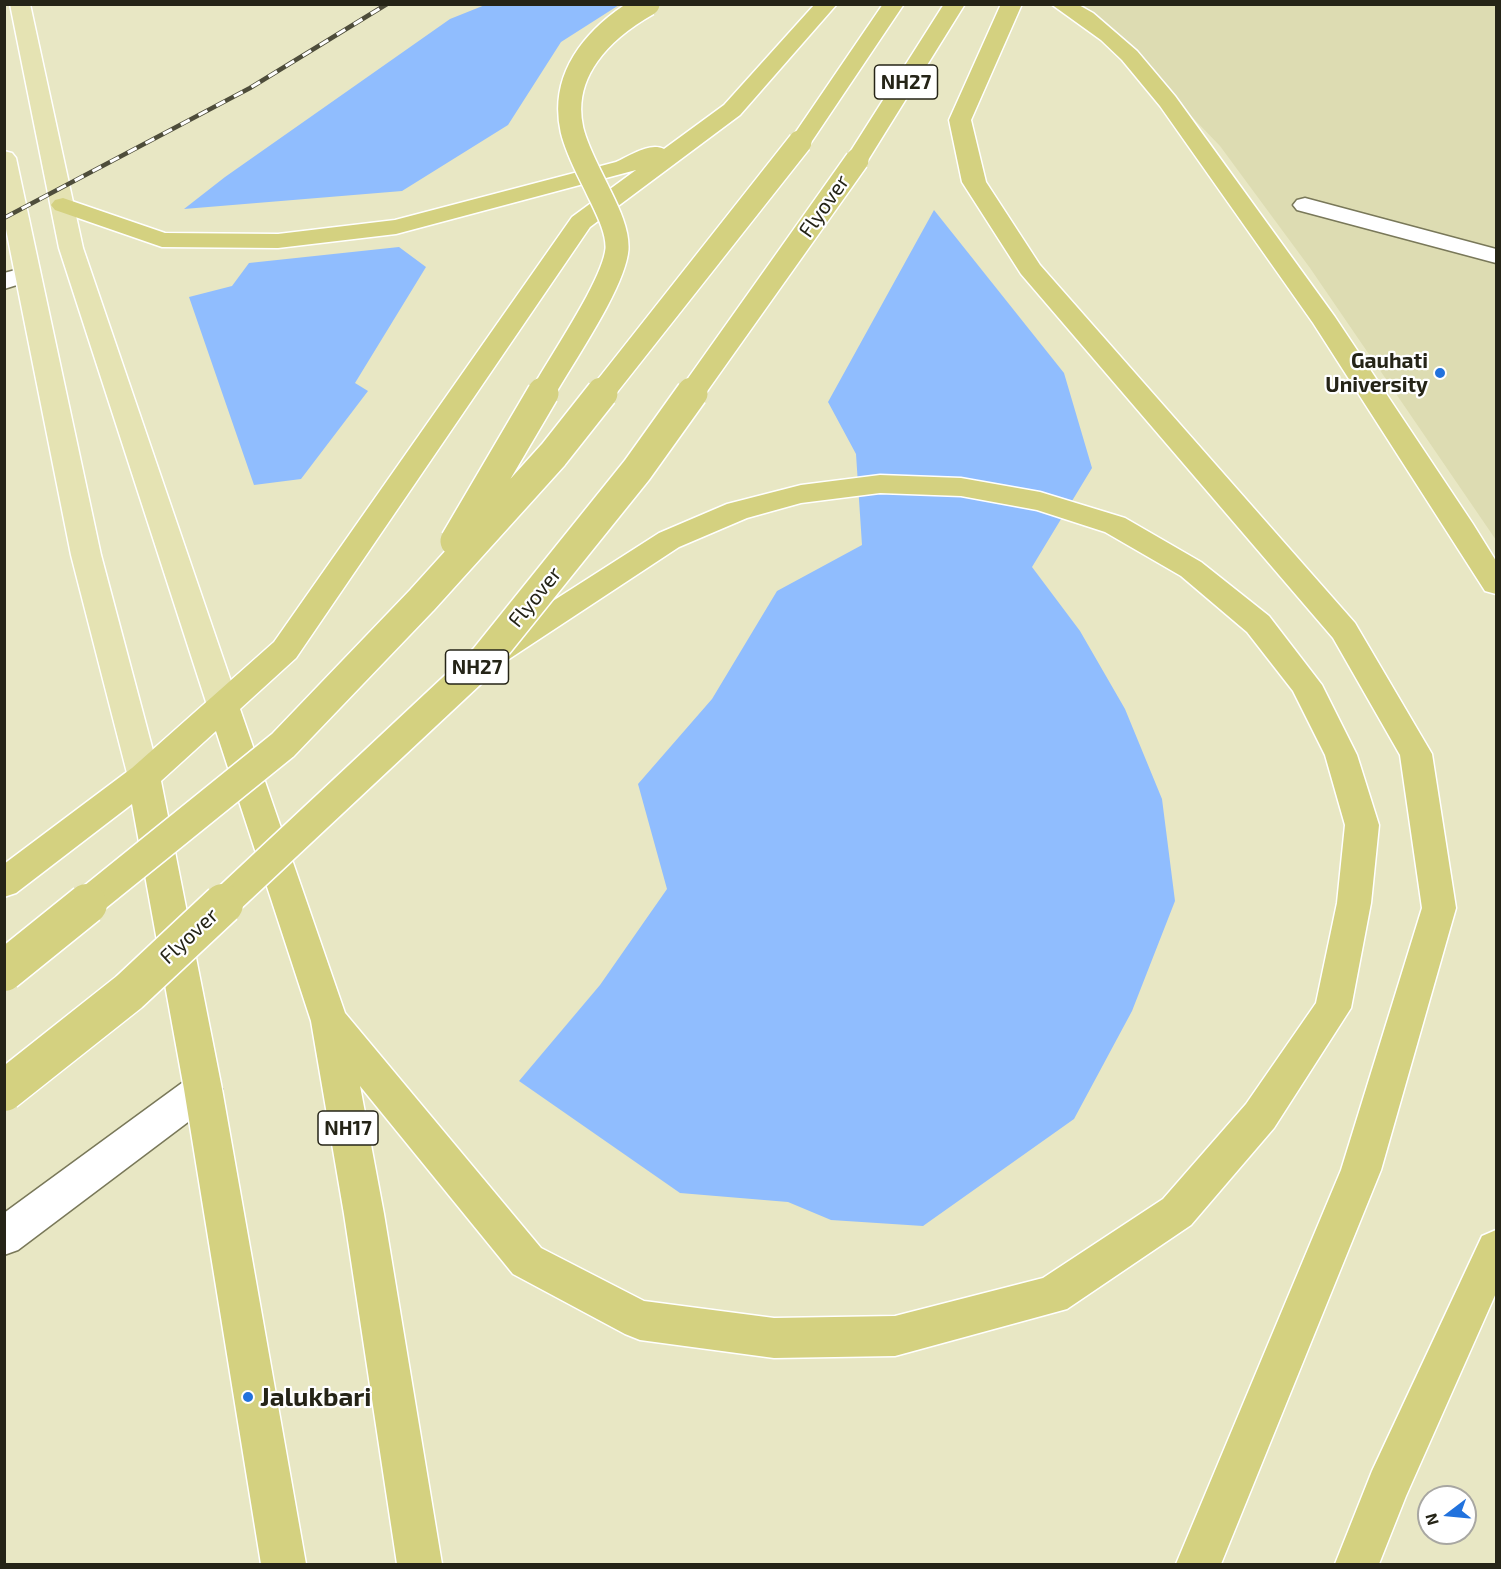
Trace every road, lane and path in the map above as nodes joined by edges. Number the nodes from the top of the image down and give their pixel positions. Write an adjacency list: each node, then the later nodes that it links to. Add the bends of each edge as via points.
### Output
1 (20, 4): 10 (main road)
2 (648, 4): 15 (highway, bridge, via 630,13 596,42 577,68 570,98 571,129 617,243 610,277)
3 (827, 4): 8 (highway, via 732,110)
4 (894, 4): 15 (highway, NH27, bridge, via 800,142 553,455)
5 (954, 4): 16 (highway, Flyover / NH27, bridge, via 857,160 637,470)
6 (1012, 4): 28 (highway, via 960,120 974,182 1029,268 1344,631 1416,754 1439,908 1361,1170)
7 (1062, 4): 14 (highway, via 1109,36 1144,72 1277,252 1404,438)
8 (697, 136): 10 (highway, via 624,167 479,207 396,227 278,241 162,240); 17 (highway, via 581,222 285,650)
9 (4, 158): 13 (main road)
10 (63, 205): 17 (main road, via 75,260)
11 (1305, 205): 12 (street)
12 (1497, 256)
13 (16, 278): 18 (main road)
14 (1497, 584)
15 (422, 600): 20 (highway, NH27, bridge, via 283,745)
16 (485, 659): 21 (highway, via 669,540 737,511 801,494 880,484 961,487 1040,501 1115,525 1191,569 1258,624 1306,685 1341,755 1362,825 1354,903 1332,1008 1260,1116 1177,1212 1052,1295 895,1336 774,1338 640,1320 527,1261); 23 (highway, Flyover / NH27, bridge, via 129,992)
17 (223, 705): 18 (highway); 21 (highway, NH17)
18 (144, 777): 19 (highway); 22 (highway)
19 (4, 883)
20 (4, 971)
21 (329, 1021): 27 (highway, NH17)
22 (203, 1089): 24 (street); 26 (highway)
23 (4, 1091)
24 (4, 1236)
25 (1497, 1249): 29 (highway)
26 (283, 1564)
27 (419, 1564)
28 (1199, 1564)
29 (1357, 1564)

